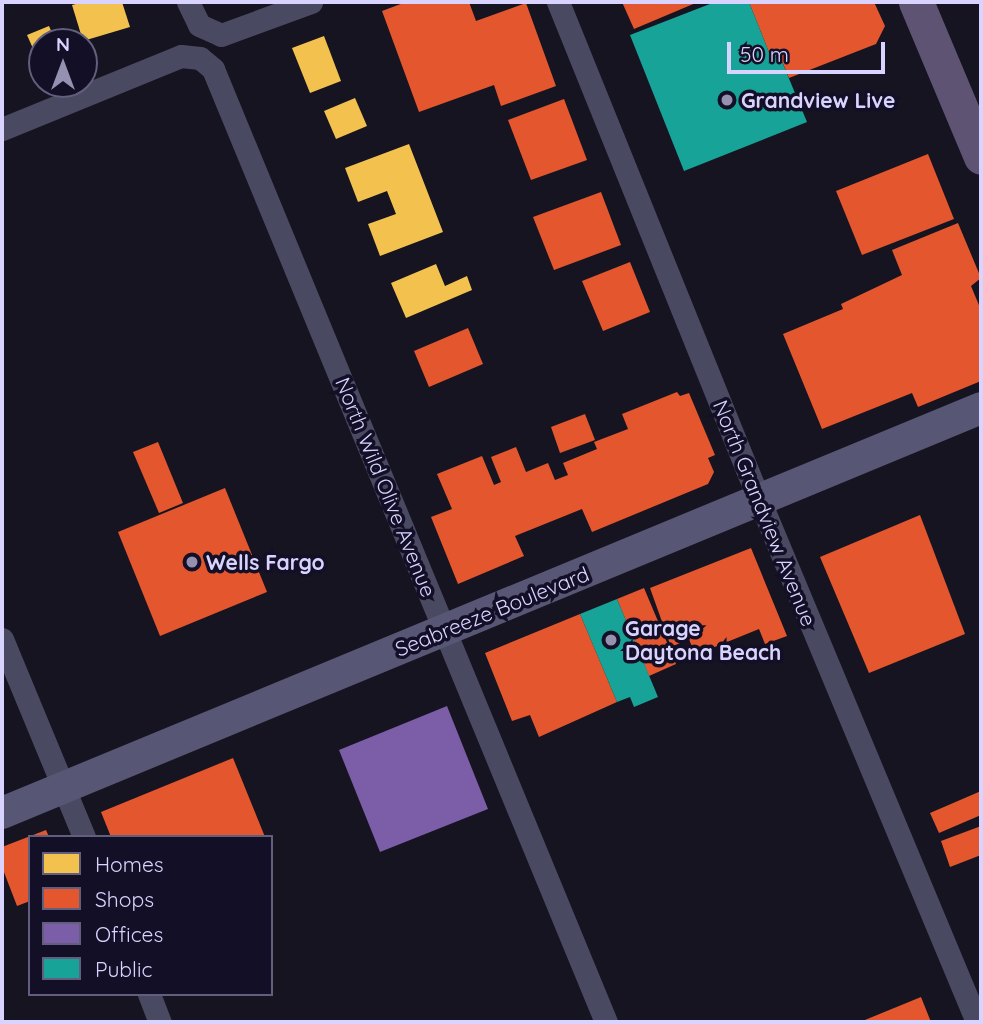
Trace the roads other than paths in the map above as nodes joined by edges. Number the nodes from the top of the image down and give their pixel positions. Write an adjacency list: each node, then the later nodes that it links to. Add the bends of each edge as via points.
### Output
1 (311, 2): 4 (street, via 229,36 206,30)
2 (558, 2): 8 (street, North Grandview Avenue)
3 (916, 2): 6 (main road)
4 (192, 10)
5 (2, 129): 9 (street, North Wild Olive Avenue, via 181,56 200,58 214,69)
6 (981, 157)
7 (981, 408): 8 (main road, Seabreeze Boulevard)
8 (760, 503): 9 (main road, Seabreeze Boulevard); 17 (street, North Grandview Avenue)
9 (445, 630): 11 (main road, Seabreeze Boulevard); 16 (street, North Wild Olive Avenue)
10 (2, 639): 11 (street)
11 (63, 787): 12 (main road, Seabreeze Boulevard); 13 (street)
12 (2, 813)
13 (83, 835)
14 (150, 996): 15 (street)
15 (160, 1022)
16 (606, 1022)
17 (978, 1022)

